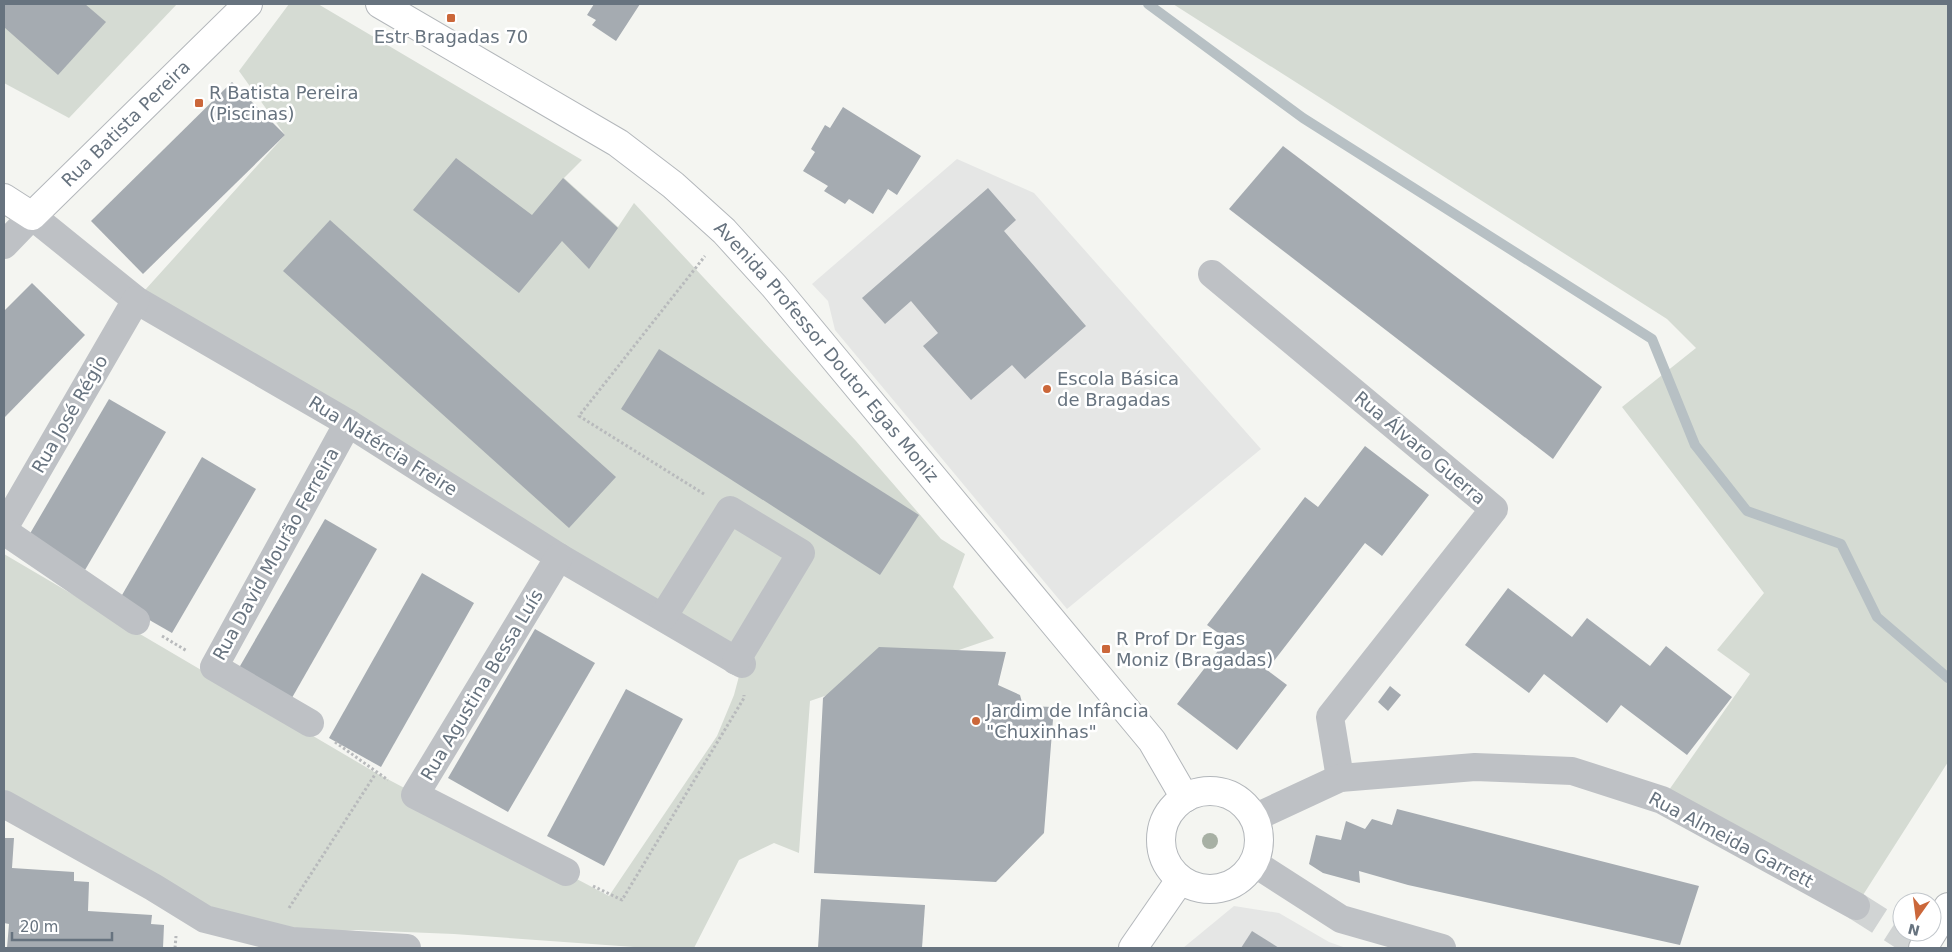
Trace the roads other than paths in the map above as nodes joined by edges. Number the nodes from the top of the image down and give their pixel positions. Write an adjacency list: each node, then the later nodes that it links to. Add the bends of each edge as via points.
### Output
1 (248, 4): 4 (main road, Rua Batista Pereira)
2 (380, 4): 15 (main road, Avenida Professor Doutor Egas Moniz, via 618,142 724,231 774,286 1152,742)
3 (4, 198): 4 (main road)
4 (32, 216): 5 (street, Rua Batista Pereira); 7 (street, Rua Natércia Freire)
5 (4, 245)
6 (1212, 274): 14 (street, Rua Álvaro Guerra, via 1494,509 1330,717)
7 (136, 300): 8 (street, Rua Natércia Freire); 9 (street, Rua José Régio)
8 (348, 423): 10 (street, Rua Natércia Freire); 13 (street, Rua David Mourão Ferreira, via 214,668)
9 (4, 529): 12 (street, Rua José Régio)
10 (559, 557): 11 (street, Rua Natércia Freire); 19 (street, Rua Agustina Bessa Luís, via 415,795)
11 (663, 616): 11 (street, Rua Natércia Freire, via 730,510 801,553 739,663)
12 (136, 621)
13 (310, 723)
14 (1340, 778): 17 (street, Rua Almeida Garrett); 21 (street, Rua Almeida Garrett, via 1475,767 1572,771 1662,800)
15 (1185, 798): 17 (main road, via 1200,792 1216,791 1244,805); 20 (main road, via 1172,808 1160,837 1162,854)
16 (4, 804): 23 (street, via 205,919 292,941)
17 (1254, 818): 18 (main road, via 1258,848)
18 (1254, 863): 20 (main road, via 1234,884 1221,888 1200,888); 25 (street, via 1341,918)
19 (566, 872)
20 (1180, 880): 24 (main road)
21 (1856, 906)
22 (1948, 907): 26 (main road)
23 (406, 948)
24 (1133, 948)
25 (1442, 948)
26 (1923, 948)

